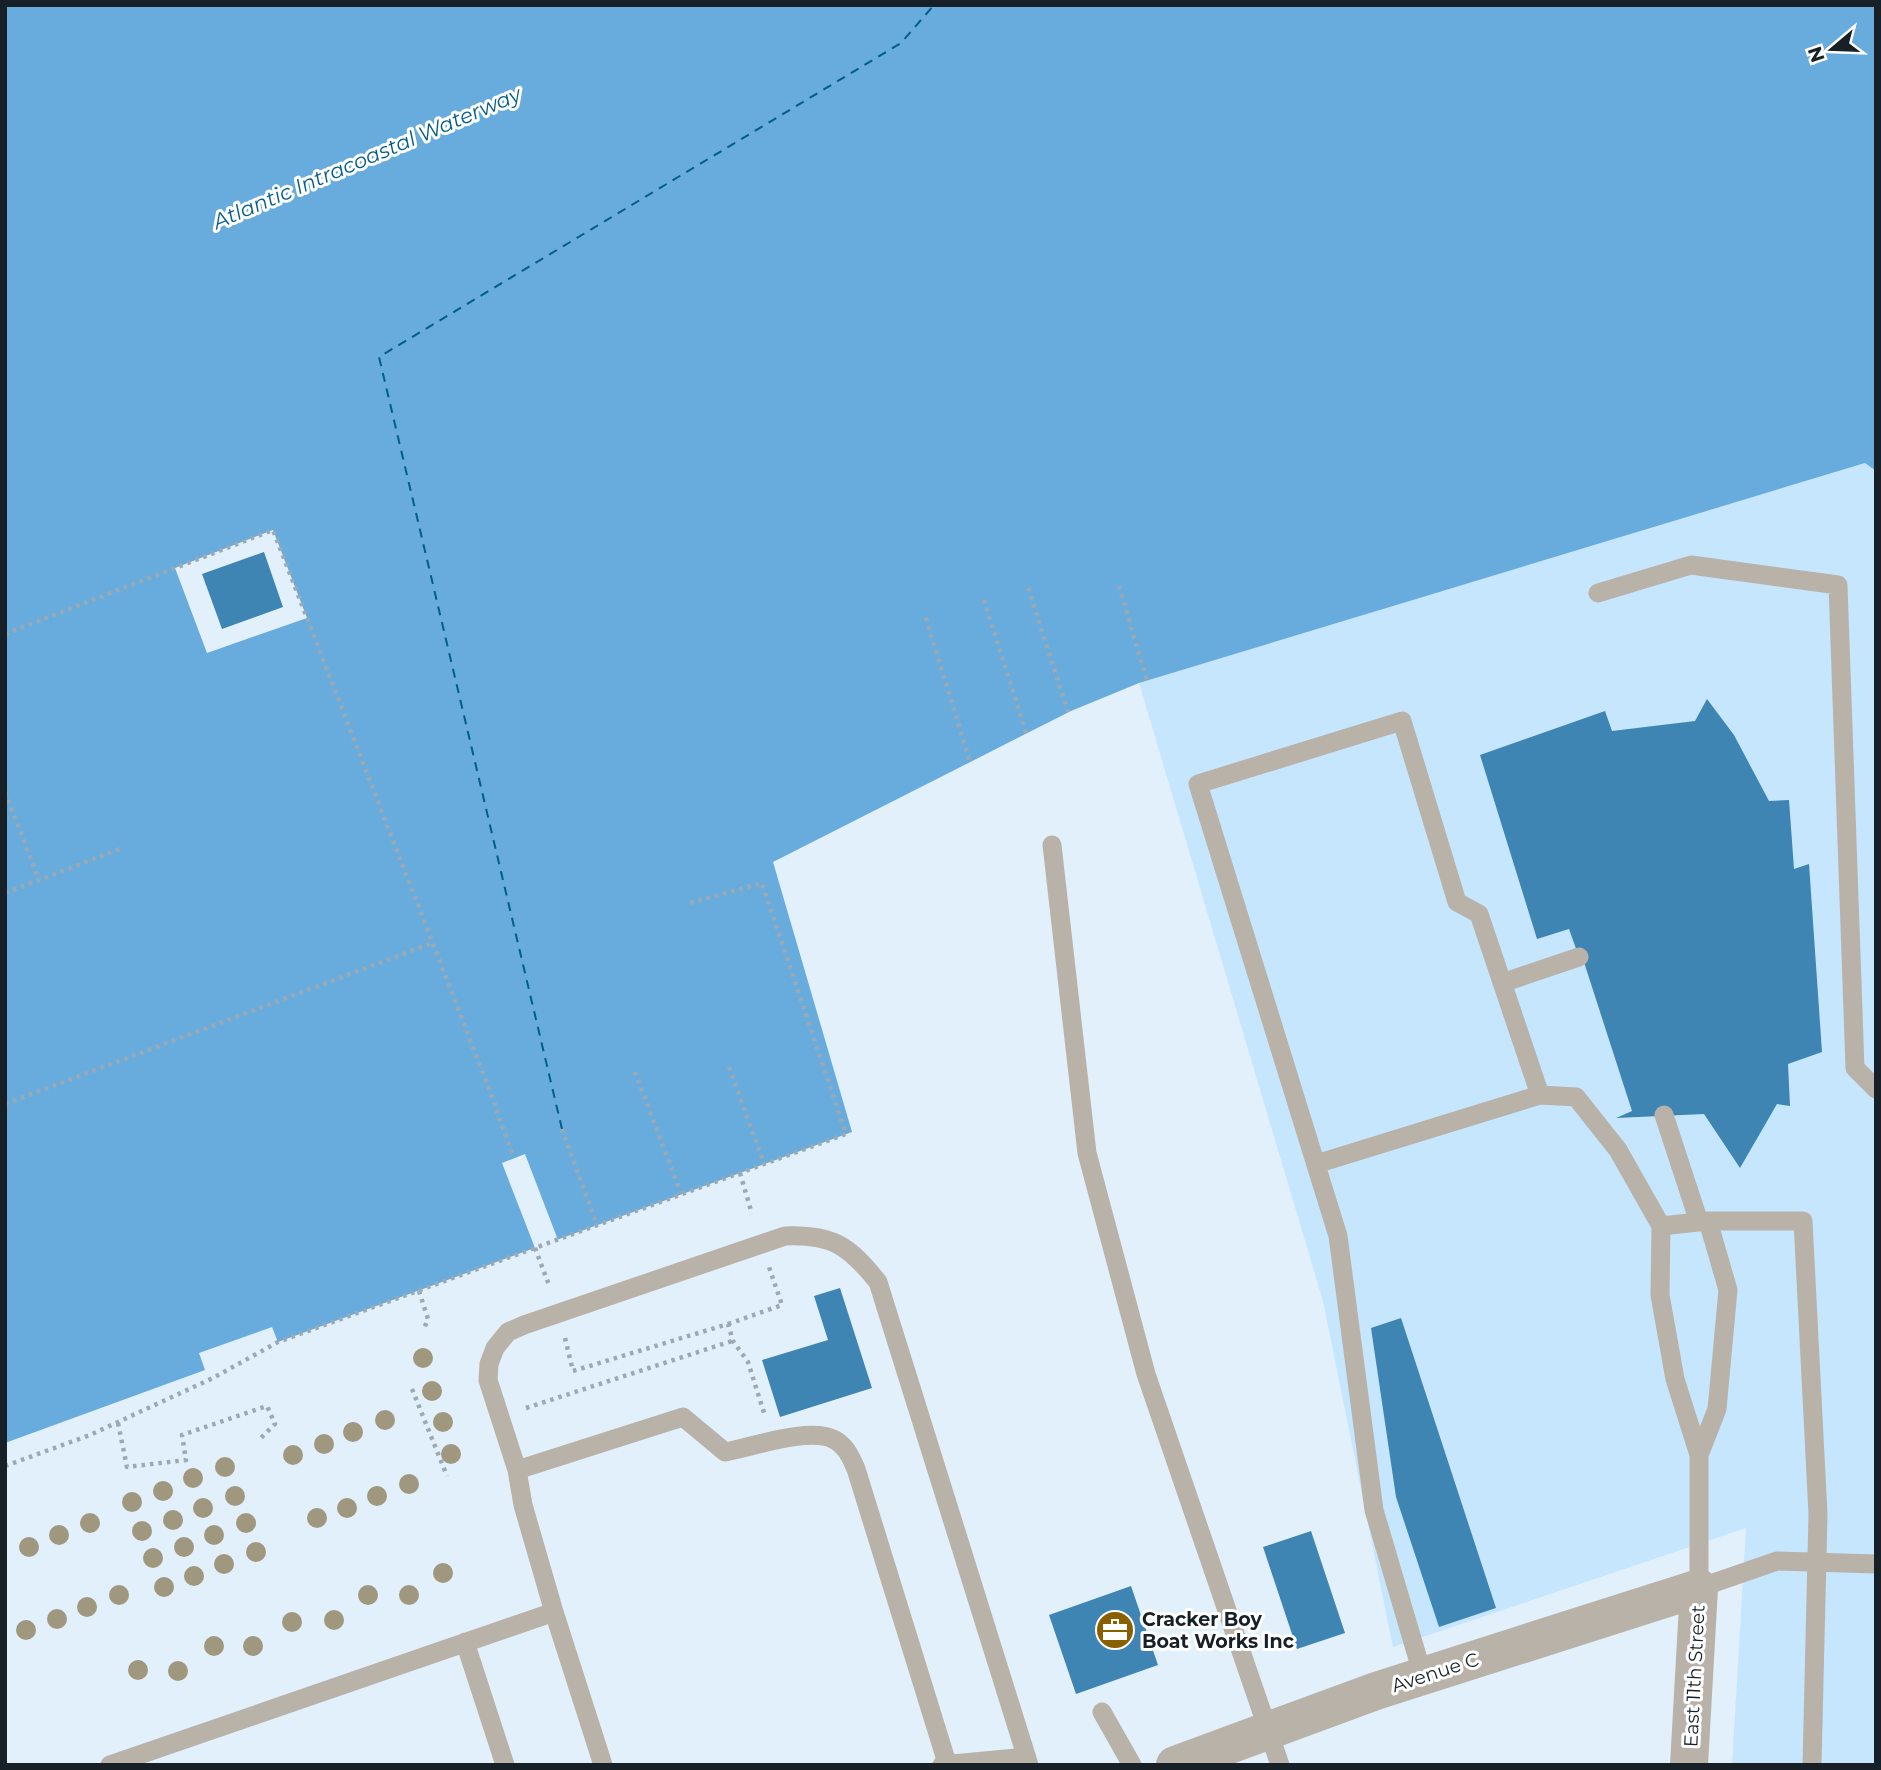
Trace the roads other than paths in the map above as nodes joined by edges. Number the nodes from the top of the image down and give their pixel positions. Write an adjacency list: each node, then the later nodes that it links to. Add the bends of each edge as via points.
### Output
1 (1598, 593): 5 (lane, via 1691,565 1838,585 1855,1068)
2 (1052, 845): 20 (lane, via 1087,1153 1146,1374)
3 (1579, 957): 4 (lane)
4 (1502, 982): 6 (lane); 8 (lane, via 1479,914 1457,902 1402,721 1198,784)
5 (1876, 1089)
6 (1540, 1095): 8 (lane); 10 (lane, via 1576,1097 1618,1150)
7 (1664, 1115): 9 (lane)
8 (1316, 1164): 18 (lane, via 1338,1236 1374,1510)
9 (1704, 1221): 10 (lane); 11 (lane, via 1728,1290 1717,1409); 13 (lane, via 1803,1221 1818,1514)
10 (1661, 1226): 11 (lane, via 1660,1295 1675,1379)
11 (1699, 1455): 15 (lane)
12 (517, 1470): 16 (lane); 22 (lane, via 488,1380 495,1348 508,1332 785,1236 827,1238 855,1253 878,1282); 23 (lane, via 682,1417 725,1452 807,1435 834,1439 848,1451 856,1469)
13 (1816, 1561): 14 (lane); 15 (lane, via 1777,1561); 30 (lane)
14 (1876, 1564)
15 (1699, 1588): 18 (street, Avenue C); 29 (street, East 11th Street)
16 (554, 1612): 17 (lane); 26 (lane)
17 (466, 1642): 21 (lane); 25 (lane)
18 (1423, 1676): 20 (street, Avenue C)
19 (1102, 1712): 27 (lane)
20 (1273, 1748): 28 (street, Avenue C)
21 (147, 1759): 24 (lane)
22 (1028, 1761): 23 (lane)
23 (945, 1764)
24 (110, 1765)
25 (505, 1765)
26 (603, 1765)
27 (1132, 1765)
28 (1175, 1765)
29 (1689, 1765)
30 (1812, 1765)

